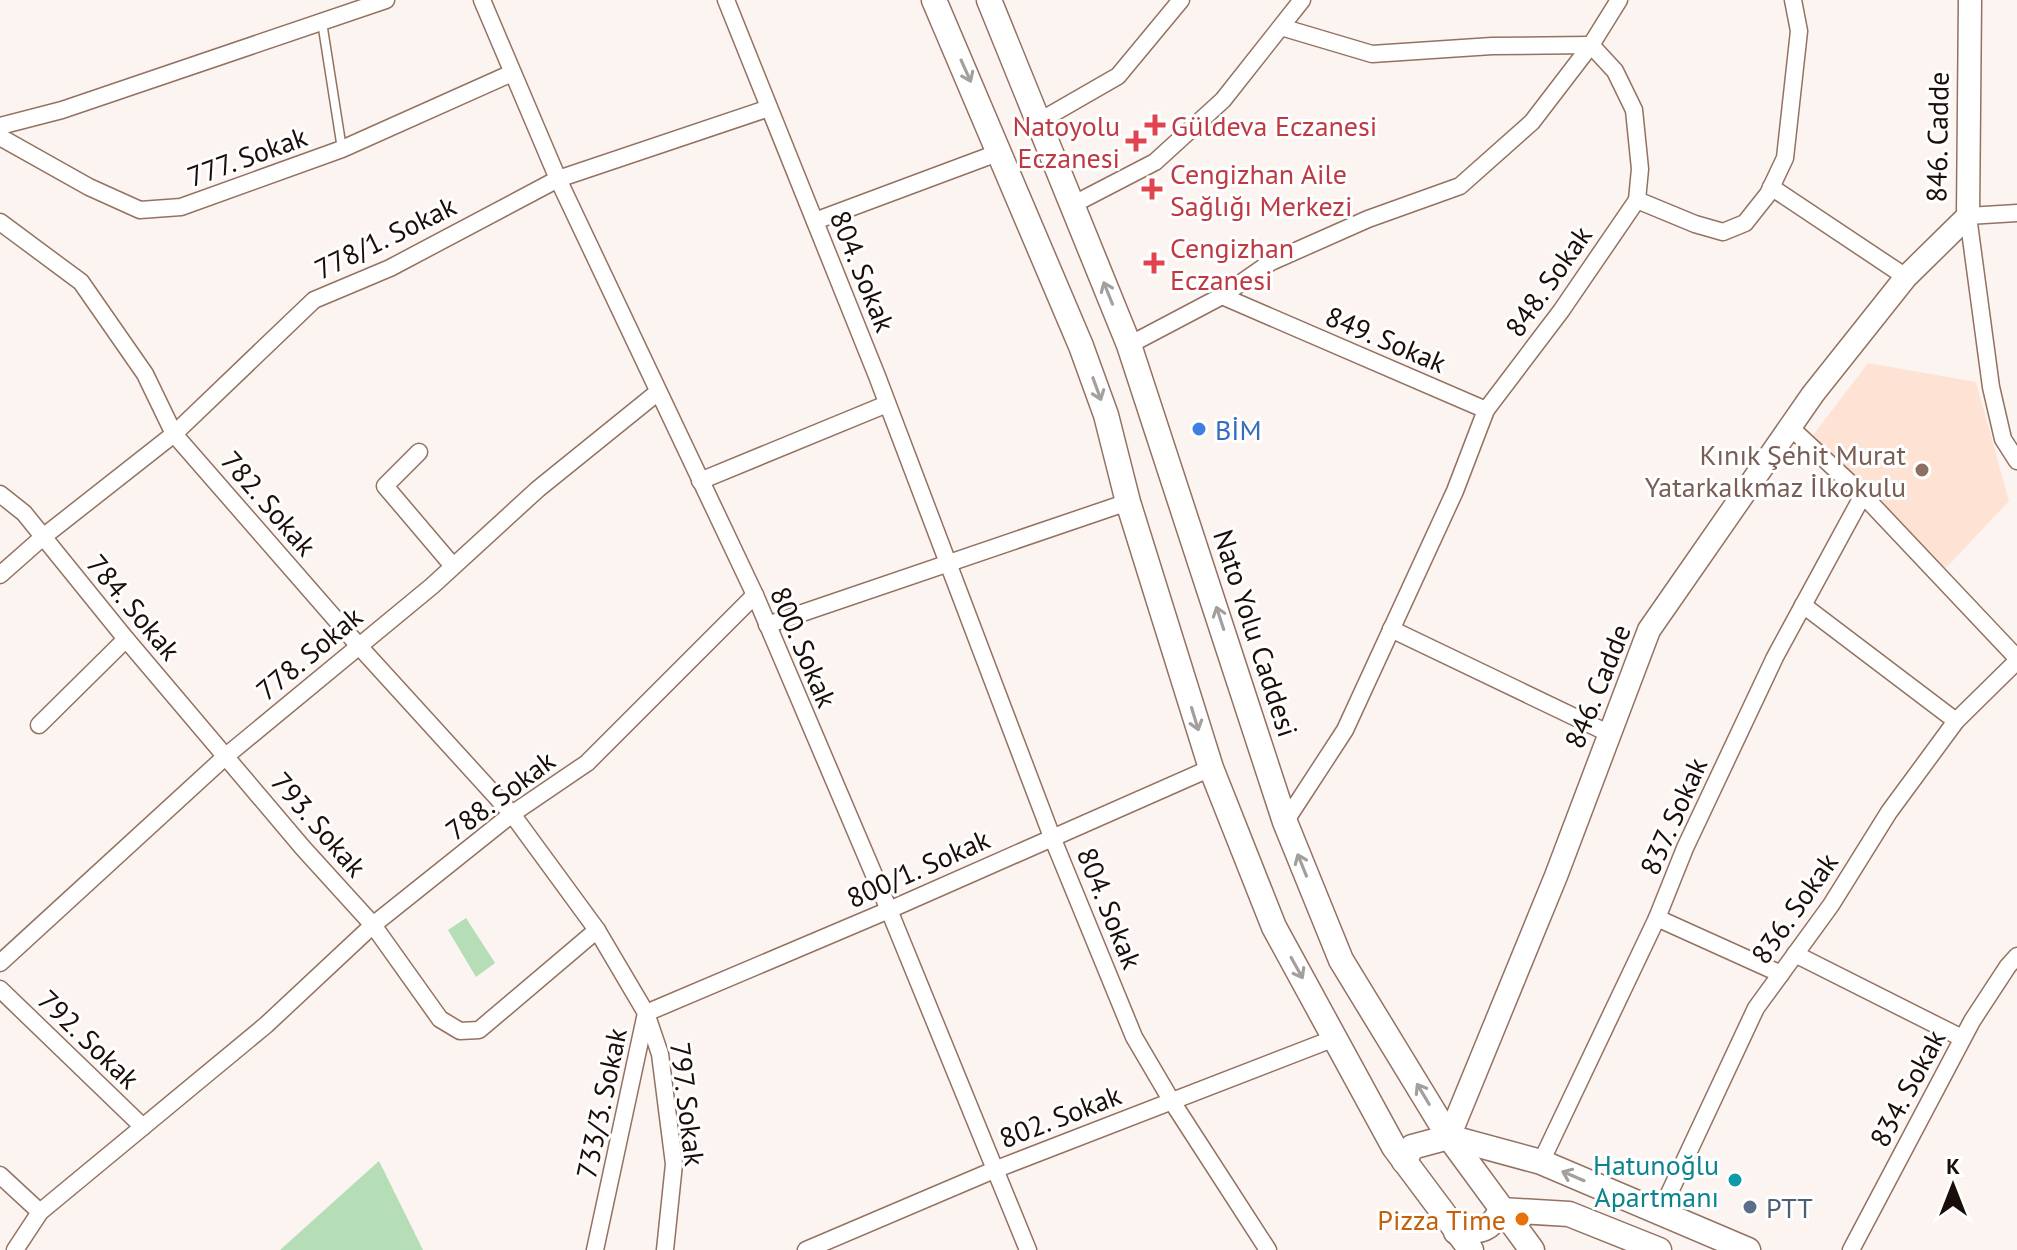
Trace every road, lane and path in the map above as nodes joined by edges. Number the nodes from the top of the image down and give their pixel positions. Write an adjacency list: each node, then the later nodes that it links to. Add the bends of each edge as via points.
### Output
1 (386, 0): 11 (street)
2 (482, 0): 14 (street, 800. Sokak)
3 (726, 0): 15 (street, 804. Sokak)
4 (934, 0): 20 (main road, one-way to 20)
5 (989, 0): 16 (main road, Nato Yolu Caddesi)
6 (1181, 0): 16 (street, via 1118,76)
7 (1302, 0): 12 (street)
8 (1619, 0): 13 (street)
9 (1793, 0): 22 (street, via 1799,31 1790,123 1785,158)
10 (1970, 0): 26 (street, 846. Cadde)
11 (321, 22): 17 (street); 19 (lane)
12 (1281, 27): 13 (street, via 1372,54); 24 (street, via 1223,100 1155,162)
13 (1591, 45): 23 (street, via 1615,71 1634,110 1640,169); 30 (street, via 1532,122 1460,186 1271,262)
14 (512, 73): 19 (street, 777. Sokak); 21 (street, 800. Sokak)
15 (769, 108): 21 (street, 778/1. Sokak); 27 (street, 804. Sokak)
16 (1038, 122): 24 (main road, Nato Yolu Caddesi)
17 (0, 126)
18 (0, 137): 19 (street, 777. Sokak, via 140,210 181,207)
19 (342, 149)
20 (1000, 152): 27 (street); 42 (main road, one-way to 42, via 1081,346 1106,415)
21 (558, 179): 32 (street, 800. Sokak); 36 (street, 778/1. Sokak, via 390,268 314,300)
22 (1771, 187): 23 (street, via 1745,223 1723,232); 29 (street)
23 (1637, 200): 34 (street, 848. Sokak)
24 (1072, 205): 31 (main road, Nato Yolu Caddesi, one-way to 24)
25 (2017, 213): 26 (street)
26 (1968, 216): 29 (street, 846. Cadde); 38 (street, via 1991,387 2003,439)
27 (815, 221): 33 (street, 804. Sokak)
28 (0, 222): 36 (street, 782. Sokak, via 81,282 145,374)
29 (1906, 277): 35 (street, 846. Cadde)
30 (1222, 296): 31 (street); 34 (street, 849. Sokak)
31 (1129, 345): 60 (main road, Nato Yolu Caddesi, one-way to 31)
32 (658, 392): 39 (street, 800. Sokak); 45 (street, 778. Sokak)
33 (887, 404): 39 (street); 44 (street, 804. Sokak)
34 (1486, 410): 50 (street, 848. Sokak)
35 (1790, 427): 41 (street); 56 (street, 846. Cadde, via 1649,630)
36 (174, 434): 43 (street, 778/1. Sokak); 52 (street, 782. Sokak)
37 (419, 452): 45 (street, via 385,486)
38 (2017, 461)
39 (700, 481): 47 (street, 800. Sokak)
40 (0, 494): 43 (street, 784. Sokak)
41 (1863, 495): 48 (street, 837. Sokak); 53 (street)
42 (1128, 502): 44 (street); 58 (main road, one-way to 58)
43 (43, 537): 46 (street); 51 (street, 784. Sokak)
44 (949, 563): 49 (street); 61 (street, 804. Sokak)
45 (453, 566): 52 (street, 778. Sokak)
46 (0, 575)
47 (755, 595): 49 (street, 800. Sokak); 59 (street, 788. Sokak, via 587,763)
48 (1803, 605): 54 (street); 63 (street, 837. Sokak, via 1768,670)
49 (767, 625): 62 (street, 800. Sokak)
50 (1391, 629): 56 (street); 60 (street, 848. Sokak, via 1345,730)
51 (126, 639): 55 (street); 57 (street, 784. Sokak)
52 (358, 645): 57 (street, 778. Sokak); 59 (street, 782. Sokak)
53 (2017, 659): 54 (street, 836. Sokak)
54 (1956, 721): 66 (street, 836. Sokak)
55 (39, 725)
56 (1610, 734): 77 (street, 846. Cadde)
57 (226, 756): 64 (street, 793. Sokak); 67 (street, 778. Sokak)
58 (1211, 768): 61 (street, 800/1. Sokak); 73 (main road, one-way to 73, via 1274,927)
59 (512, 814): 64 (street, 788. Sokak); 65 (street, 733/3. Sokak)
60 (1285, 822): 77 (main road, Nato Yolu Caddesi, one-way to 60, via 1341,960)
61 (1052, 837): 62 (street, 800/1. Sokak); 75 (street, 804. Sokak, via 1134,1037)
62 (889, 910): 71 (street, 800/1. Sokak); 80 (street, 800. Sokak)
63 (1657, 918): 69 (street); 79 (street, 837. Sokak)
64 (373, 925): 65 (street, 793. Sokak, via 440,1019 466,1032 479,1030); 72 (street, 788. Sokak)
65 (597, 930): 71 (street, 733/3. Sokak)
66 (1795, 954): 69 (street, 836. Sokak); 74 (street)
67 (0, 963)
68 (2014, 965): 74 (street, 834. Sokak)
69 (1781, 974): 84 (street, 836. Sokak, via 1756,1008)
70 (0, 989): 76 (street, 792. Sokak)
71 (646, 1013): 87 (street, 733/3. Sokak); 88 (street, 797. Sokak, via 660,1054 674,1164)
72 (266, 1025): 76 (street, 792. Sokak)
73 (1335, 1038): 75 (street, 802. Sokak); 78 (main road)
74 (1962, 1038): 95 (street, 834. Sokak)
75 (1171, 1100): 80 (street, 802. Sokak); 91 (street, 804. Sokak)
76 (143, 1127): 83 (street, 792. Sokak)
77 (1449, 1137): 78 (main road, via 1412,1147); 79 (main road); 82 (main road, Nato Yolu Caddesi)
78 (1404, 1161): 85 (main road)
79 (1541, 1162): 84 (main road, one-way to 79)
80 (994, 1170): 89 (street, 802. Sokak); 90 (street, 800. Sokak)
81 (0, 1175): 83 (street)
82 (1501, 1210): 85 (main road, via 1495,1223); 92 (main road, Nato Yolu Caddesi); 93 (main road, via 1569,1214)
83 (40, 1212): 86 (street, 792. Sokak)
84 (1660, 1213): 94 (main road)
85 (1463, 1241)
86 (15, 1250)
87 (595, 1250)
88 (665, 1250)
89 (806, 1250)
90 (1028, 1250)
91 (1268, 1250)
92 (1532, 1250)
93 (1659, 1250)
94 (1748, 1250)
95 (1851, 1250)

